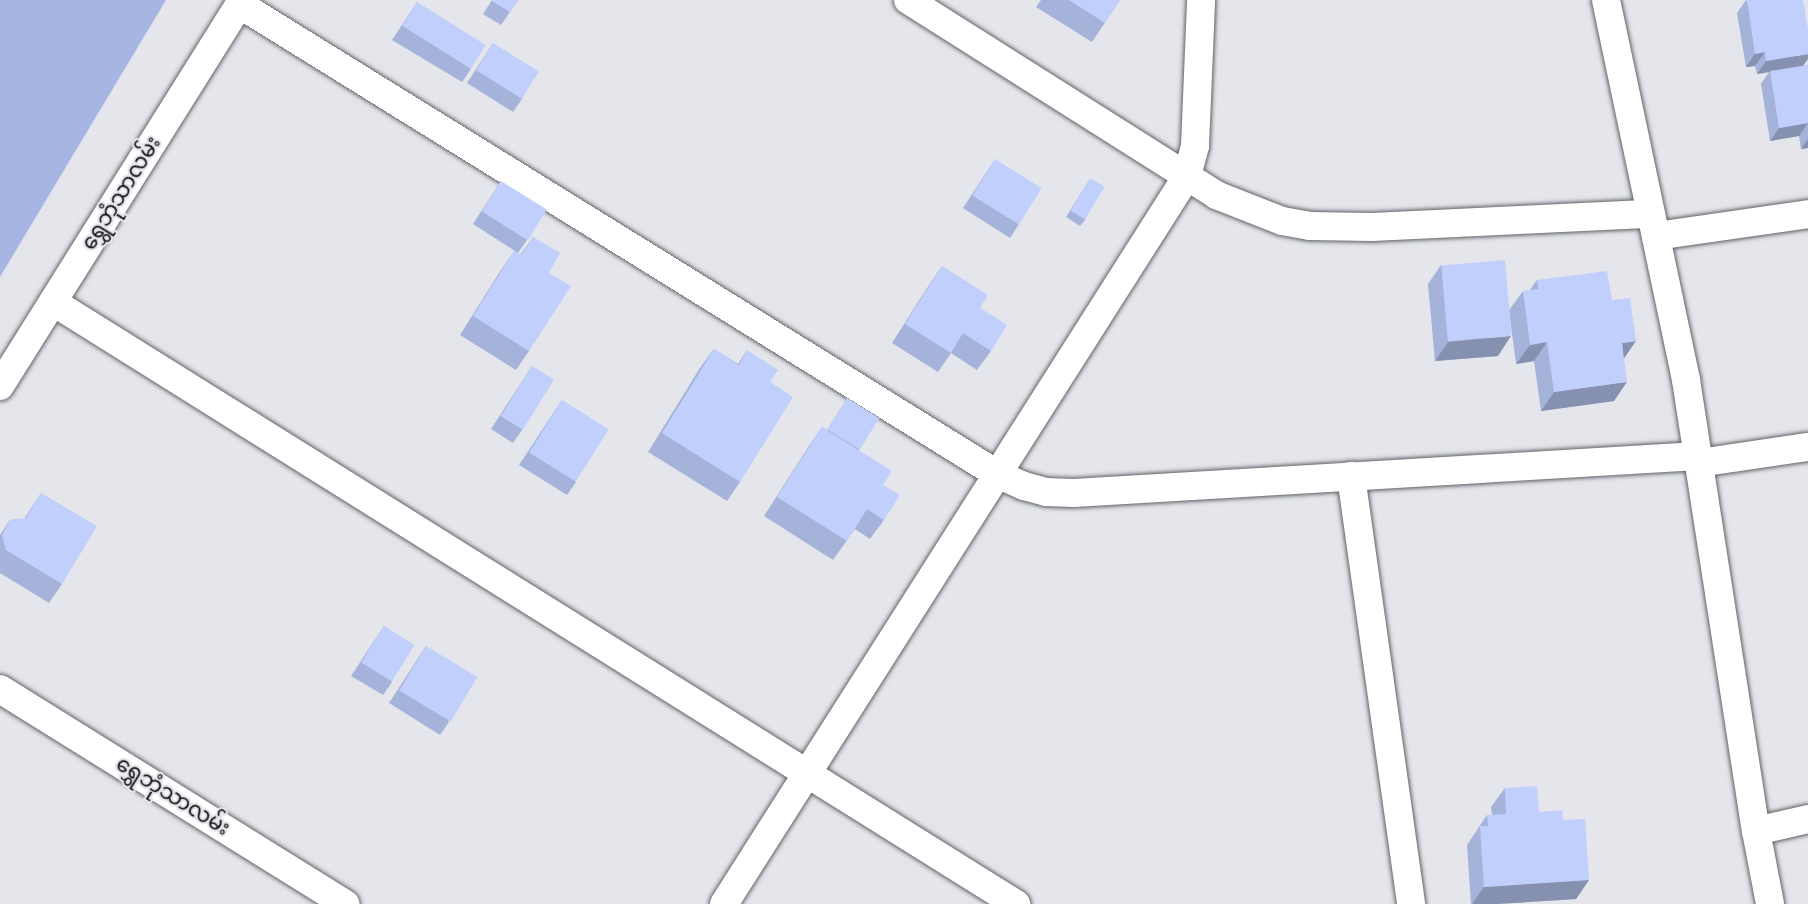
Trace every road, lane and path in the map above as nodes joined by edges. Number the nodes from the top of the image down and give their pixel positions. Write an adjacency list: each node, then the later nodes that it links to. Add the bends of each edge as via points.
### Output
1 (908, 0): 5 (street)
2 (1201, 0): 5 (street, via 1195,146)
3 (1606, 0): 7 (street)
4 (241, 2): 8 (street, ရွှေဘုံသာလမ်း); 12 (street)
5 (1186, 176): 7 (street, via 1216,195 1254,211 1310,226); 12 (street)
6 (1808, 214): 7 (street)
7 (1654, 225): 11 (street)
8 (53, 302): 9 (street, ရွှေဘုံသာလမ်း); 15 (street)
9 (0, 387)
10 (1808, 447): 11 (street)
11 (1699, 459): 13 (street); 17 (street)
12 (997, 474): 13 (street, via 1047,492 1074,493); 15 (street)
13 (1351, 476): 21 (street)
14 (0, 689): 18 (street, ရွှေဘုံသာလမ်း)
15 (809, 774): 19 (street); 20 (street)
16 (1808, 819): 17 (street)
17 (1756, 831): 22 (street)
18 (345, 904)
19 (724, 904)
20 (1016, 904)
21 (1411, 904)
22 (1770, 904)

